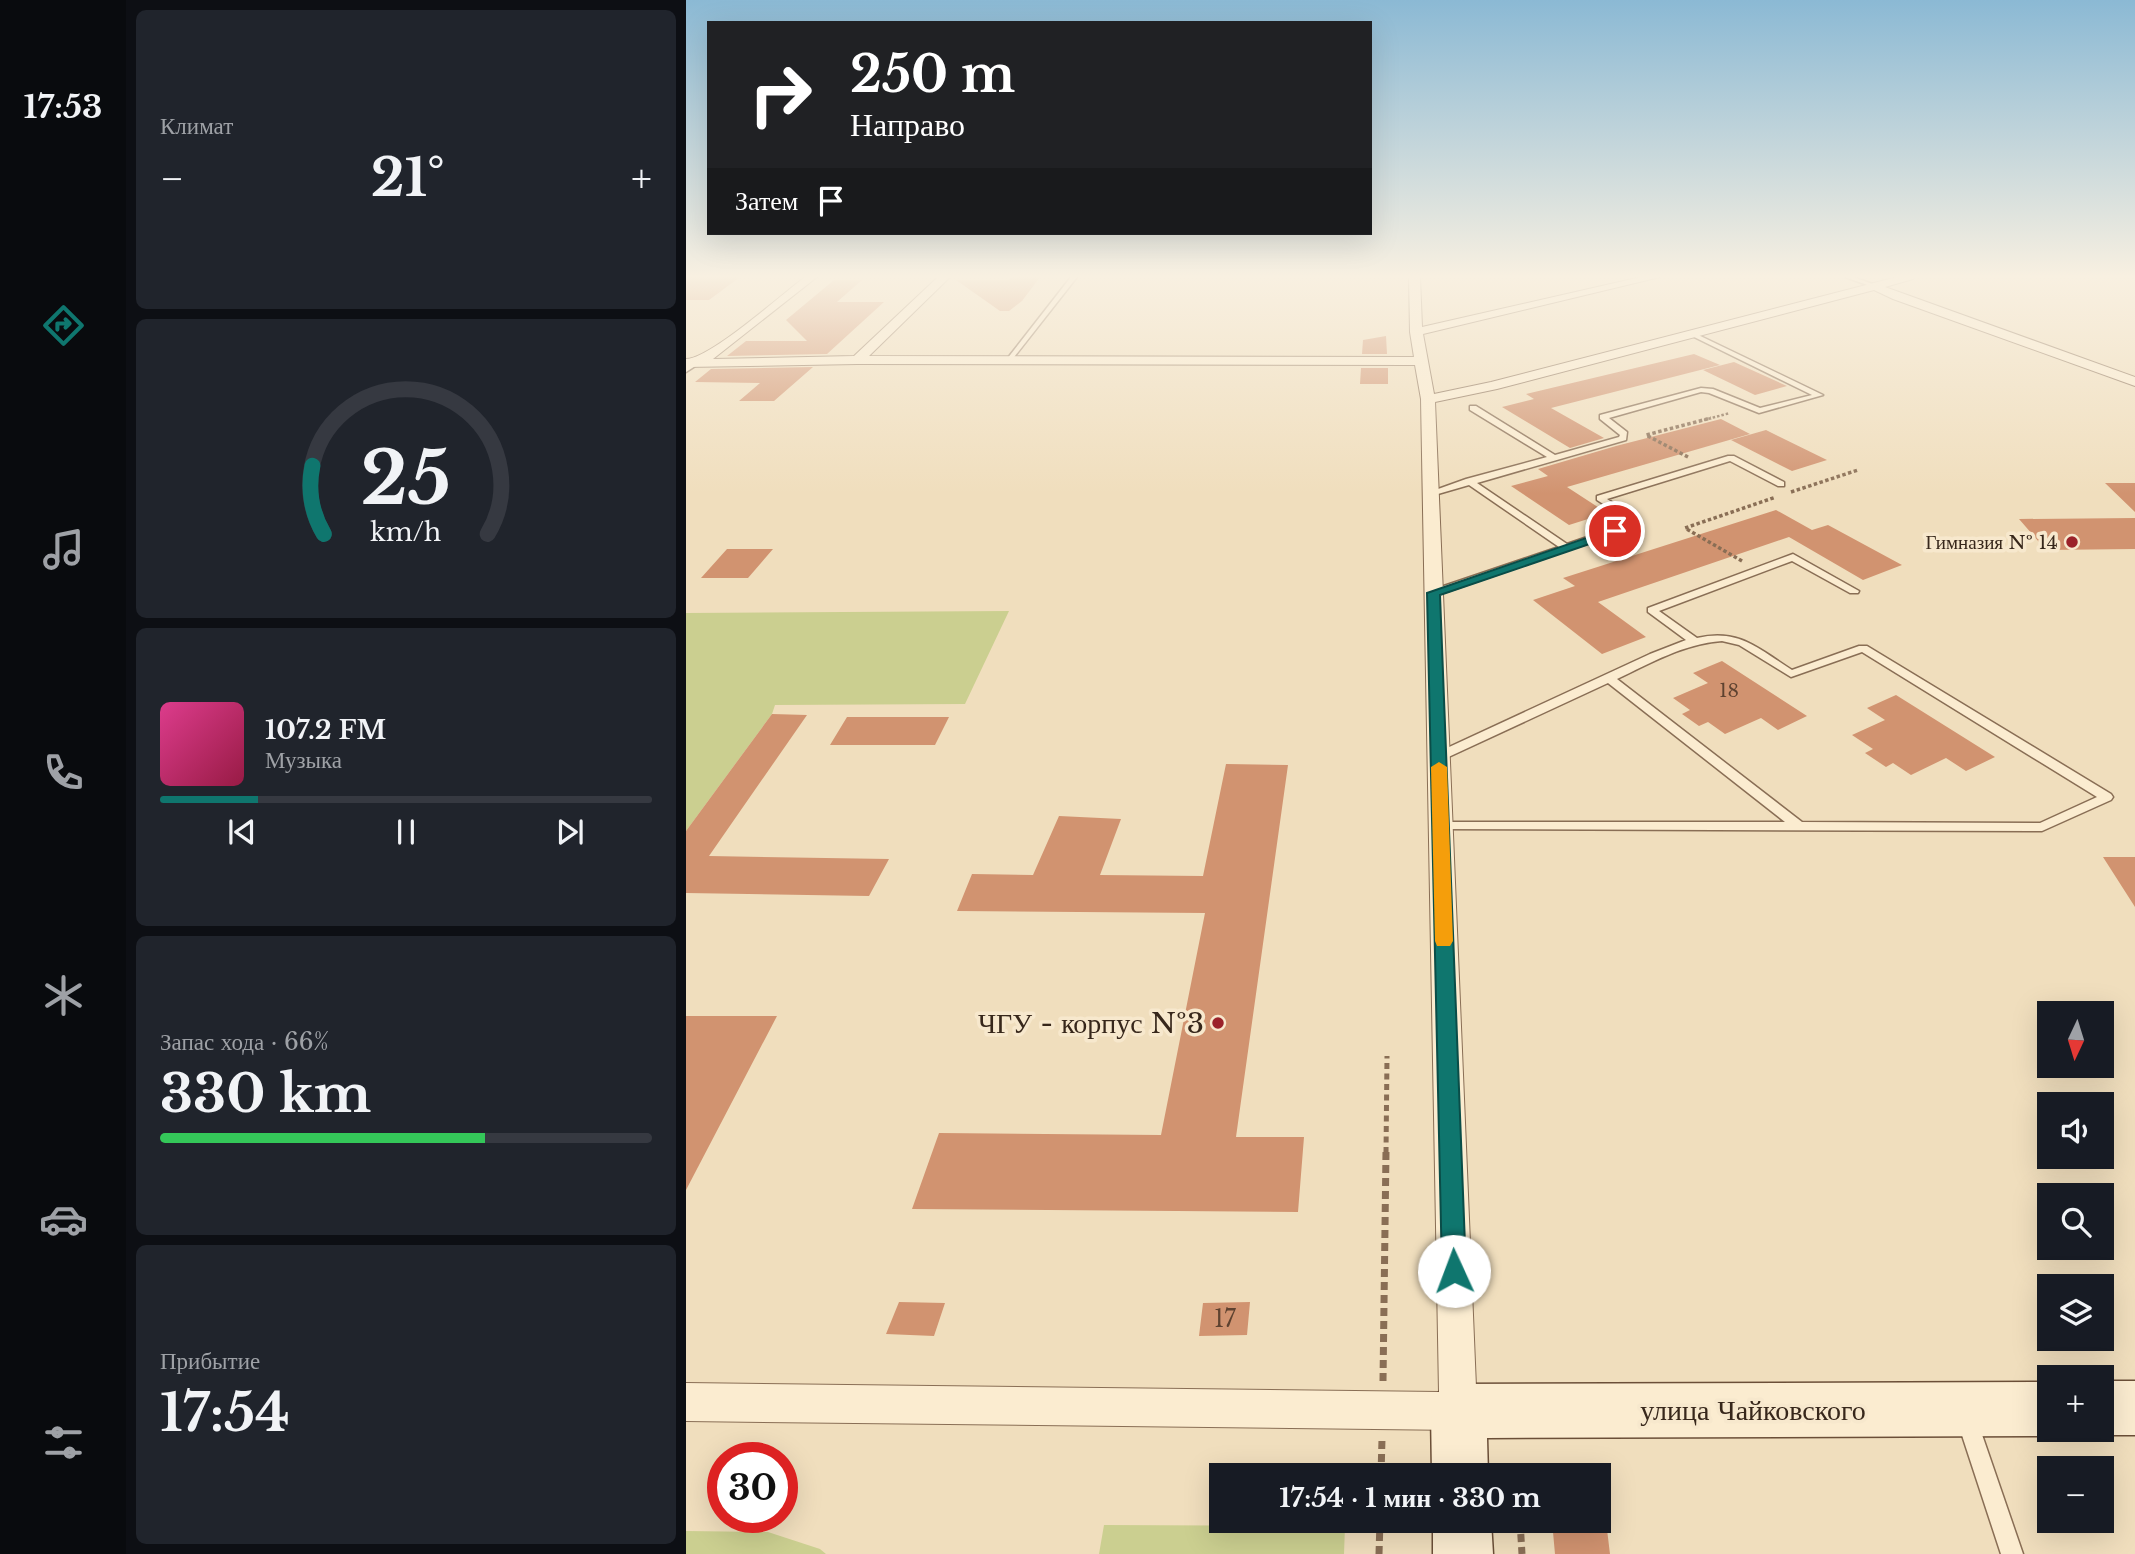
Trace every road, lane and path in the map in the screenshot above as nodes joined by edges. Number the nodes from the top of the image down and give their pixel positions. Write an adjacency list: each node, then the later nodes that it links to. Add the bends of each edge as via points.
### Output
1 (719, 350): 11 (street)
2 (869, 350): 8 (street)
3 (1017, 350): 9 (lane)
4 (1419, 350): 10 (street)
5 (1632, 350): 13 (street)
6 (1725, 350): 15 (lane, via 1819,394 1762,411)
7 (2044, 350): 12 (street)
8 (858, 360): 9 (street); 11 (street)
9 (1009, 360): 10 (street)
10 (1421, 361): 13 (street)
11 (689, 365)
12 (2135, 382)
13 (1428, 399): 21 (street)
14 (1473, 408): 16 (lane)
15 (1748, 408): 16 (lane, via 1701,390 1605,416 1603,420 1625,436); 17 (path, via 1646,435)
16 (1552, 457): 19 (lane)
17 (1704, 466): 20 (lane, via 1731,458); 22 (lane, via 1600,498 1638,523)
18 (1858, 470): 23 (path, via 1685,527)
19 (1469, 481): 21 (lane); 22 (lane)
20 (1781, 484)
21 (1431, 493): 25 (street)
22 (1567, 548): 25 (lane)
23 (1758, 570): 24 (lane, via 1794,557); 26 (lane, via 1652,610)
24 (1854, 591)
25 (1433, 593): 28 (street)
26 (1694, 641): 27 (lane); 30 (lane, via 1737,641 1791,674 1863,648 2107,797 2042,827)
27 (1609, 678): 28 (lane); 30 (lane)
28 (1438, 757): 29 (street)
29 (1440, 826): 30 (lane); 38 (street)
30 (1798, 826)
31 (1387, 1056): 35 (path)
32 (686, 1402): 35 (street)
33 (2114, 1408): 34 (street)
34 (2135, 1408)
35 (1382, 1409): 38 (street); 39 (path)
36 (1963, 1409): 37 (street, улица Чайковского); 38 (street, улица Чайковского); 47 (lane)
37 (2037, 1409)
38 (1458, 1410): 40 (street)
39 (1381, 1463)
40 (1460, 1463)
41 (1380, 1533): 44 (path)
42 (1462, 1533): 45 (street)
43 (1521, 1533): 46 (path)
44 (1379, 1554)
45 (1463, 1554)
46 (1522, 1554)
47 (2012, 1554)

